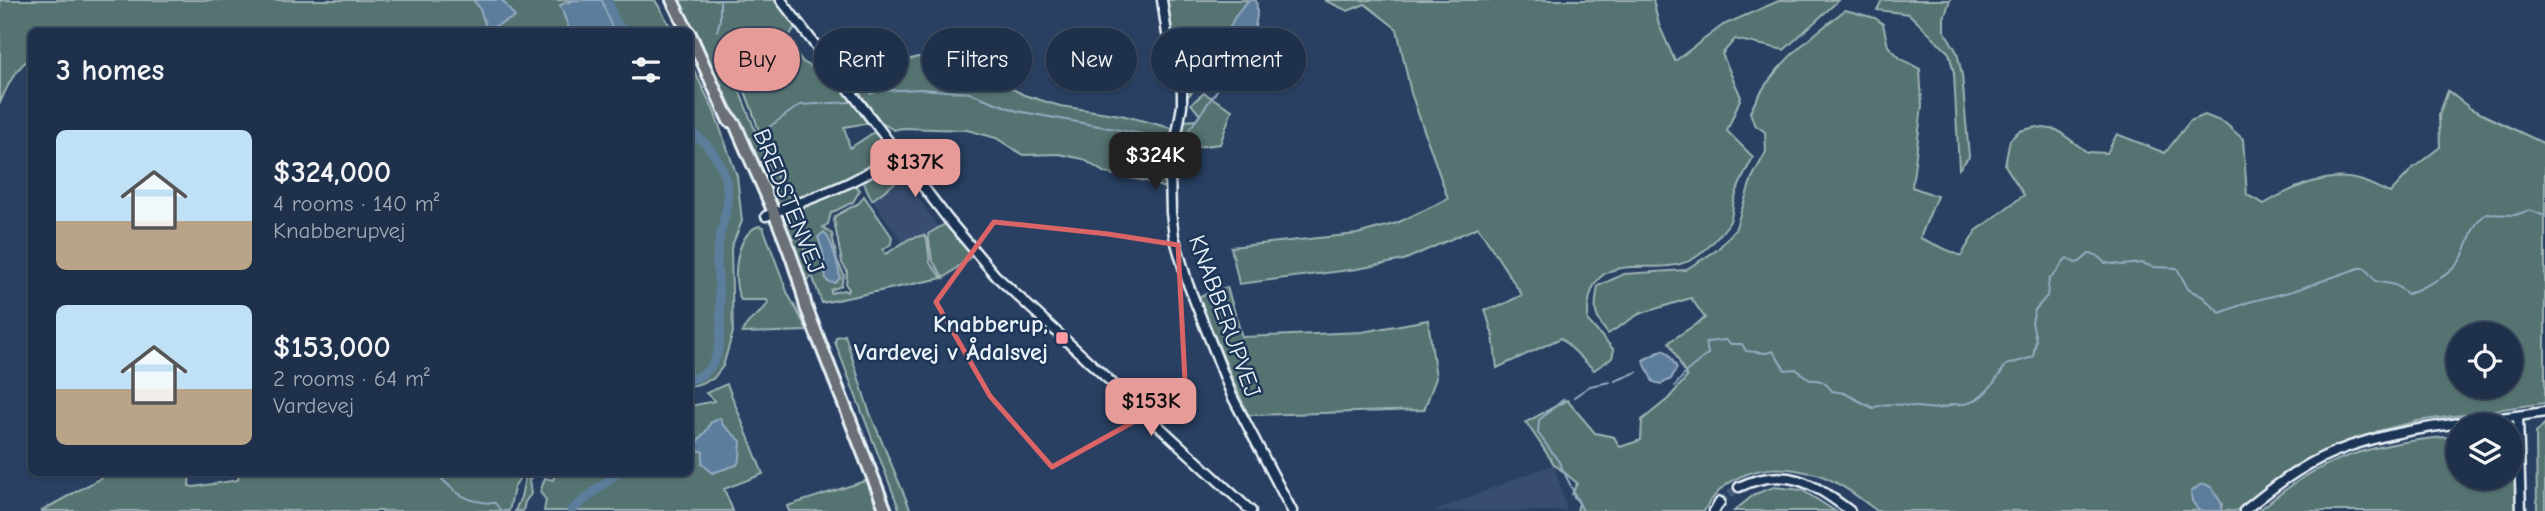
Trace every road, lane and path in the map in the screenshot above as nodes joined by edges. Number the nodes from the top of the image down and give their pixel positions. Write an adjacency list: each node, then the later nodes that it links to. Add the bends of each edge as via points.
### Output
1 (672, 0): 4 (highway, BREDSTENVEJ)
2 (781, 0): 6 (street)
3 (1162, 0): 16 (street, KNABBERUPVEJ, via 1182,91 1170,173 1174,236 1233,396)
4 (686, 28)
5 (693, 42): 7 (highway, BREDSTENVEJ)
6 (897, 153): 7 (street, via 856,181); 15 (street, via 995,275)
7 (769, 215): 14 (highway, BREDSTENVEJ)
8 (2545, 412): 9 (street)
9 (2523, 415)
10 (2446, 426): 19 (street, via 2344,449 2308,465)
11 (1740, 487): 18 (street, via 1773,477 1796,479 1819,488)
12 (2520, 490): 20 (street)
13 (1720, 502): 17 (street)
14 (886, 511)
15 (1251, 511)
16 (1292, 511)
17 (1714, 511)
18 (1850, 511)
19 (2244, 511)
20 (2521, 511)

